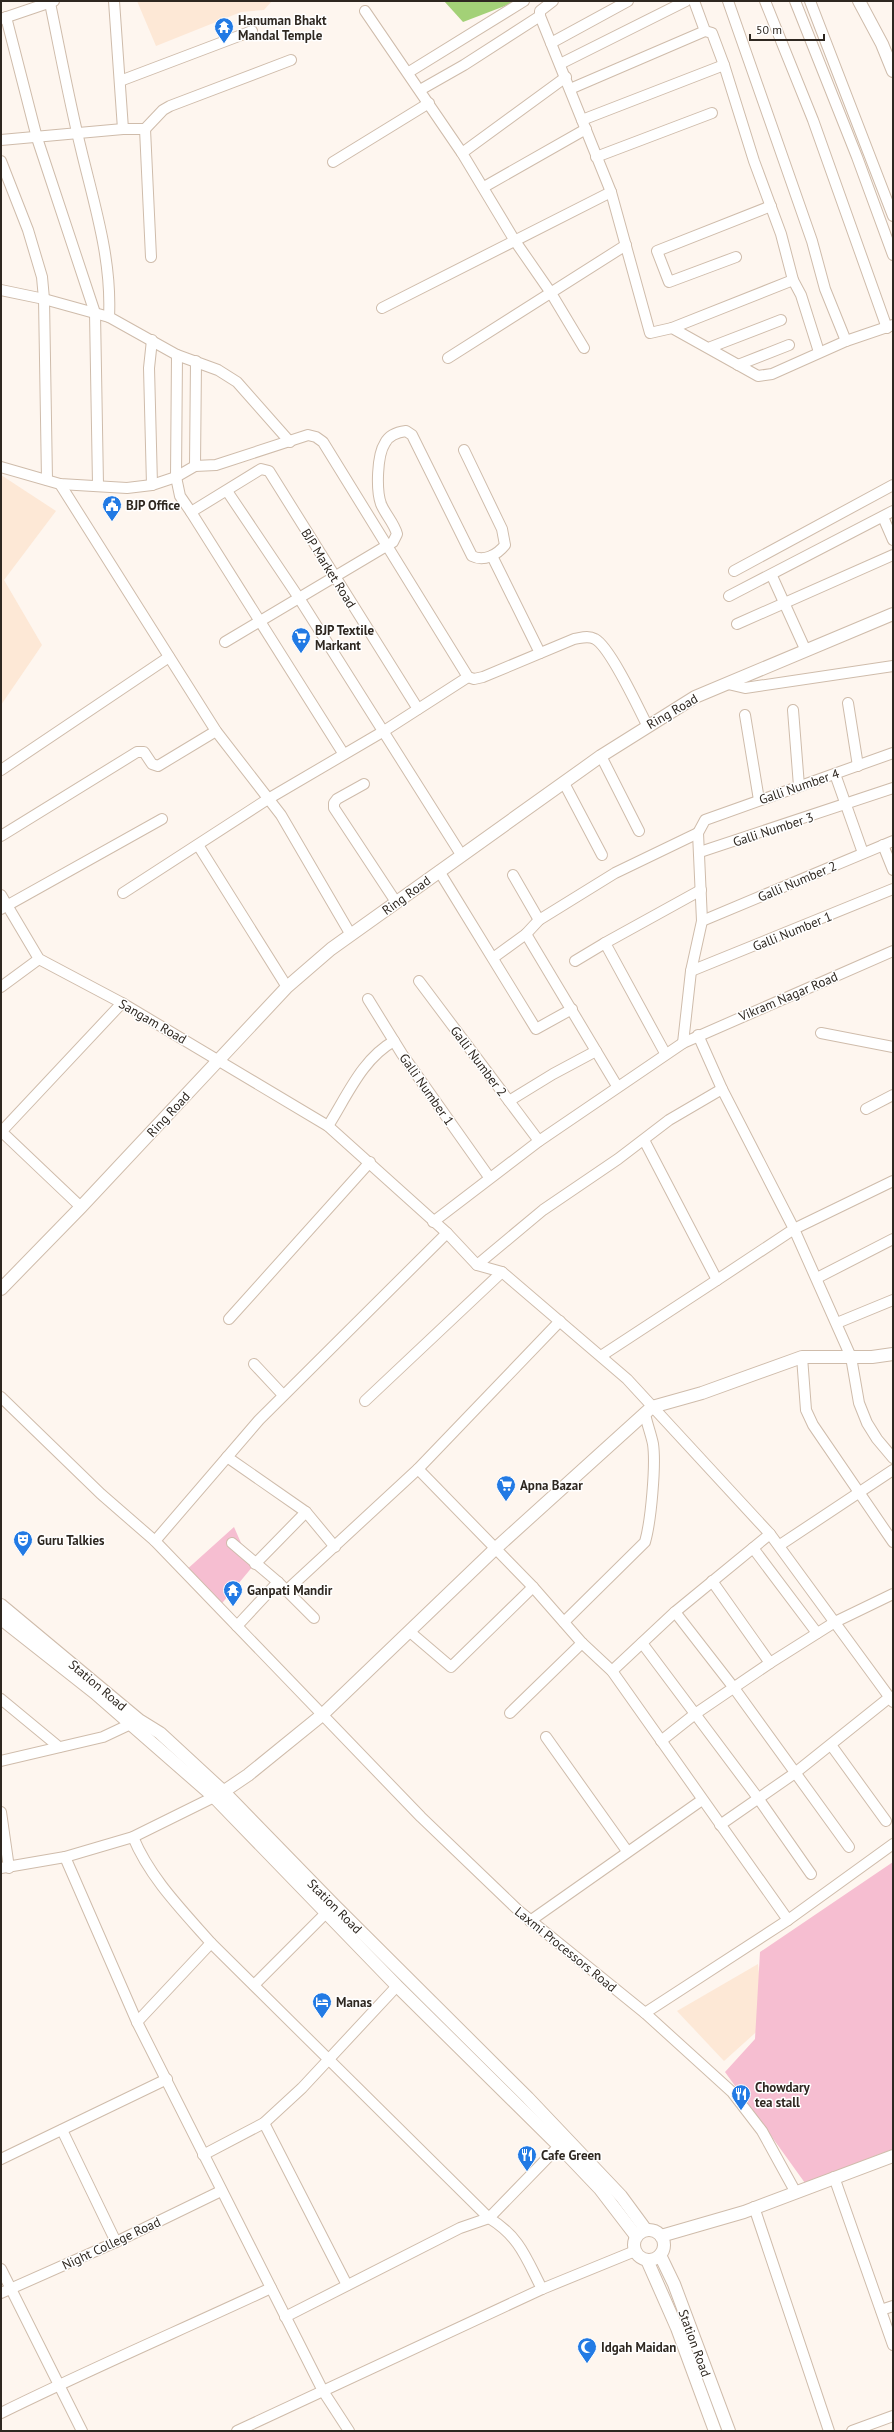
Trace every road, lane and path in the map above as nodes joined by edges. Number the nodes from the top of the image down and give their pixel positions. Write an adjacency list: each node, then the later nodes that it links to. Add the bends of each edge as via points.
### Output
1 (114, 1): 25 (street)
2 (524, 1): 23 (street)
3 (553, 1): 14 (street, via 540,11)
4 (628, 1): 18 (street)
5 (686, 1): 20 (street)
6 (694, 1): 17 (street)
7 (728, 1): 60 (street)
8 (765, 1): 57 (street, via 813,120)
9 (795, 1): 46 (street)
10 (810, 1): 43 (street)
11 (859, 1): 22 (main road)
12 (51, 2): 15 (street); 33 (street)
13 (365, 11): 23 (street)
14 (540, 16): 18 (street); 27 (street)
15 (4, 18): 35 (street)
16 (252, 31): 25 (street)
17 (705, 31): 21 (street, via 709,31 714,37); 26 (street)
18 (551, 42): 20 (street)
19 (291, 60): 32 (street, via 170,106)
20 (560, 64): 24 (street)
21 (724, 64): 30 (street); 42 (street)
22 (893, 71)
23 (409, 72): 27 (street)
24 (566, 77): 26 (street); 36 (street)
25 (120, 81): 31 (street)
26 (570, 89): 30 (street)
27 (420, 90): 28 (street)
28 (429, 103): 36 (street); 39 (street)
29 (712, 113): 37 (street)
30 (584, 124): 37 (street); 40 (street)
31 (123, 129): 32 (street); 33 (street)
32 (145, 129): 47 (street)
33 (77, 133): 35 (street); 55 (street, via 104,249 110,292)
34 (2, 136): 35 (street)
35 (37, 138): 54 (street)
36 (462, 153): 40 (street)
37 (596, 157): 41 (street)
38 (1, 161): 52 (street, via 28,230 42,277)
39 (332, 162)
40 (484, 187): 44 (street)
41 (611, 192): 44 (street); 45 (street)
42 (771, 206): 48 (street, via 657,251 669,282); 49 (street)
43 (893, 216)
44 (514, 241): 51 (street); 53 (street)
45 (626, 245): 51 (street); 58 (street, via 650,333)
46 (893, 255)
47 (151, 257)
48 (736, 257)
49 (793, 280): 58 (street); 64 (street, via 801,295)
50 (1, 290): 52 (street)
51 (551, 293): 62 (street); 66 (street)
52 (44, 299): 54 (street); 74 (street)
53 (382, 308)
54 (95, 312): 55 (street); 76 (street)
55 (109, 316): 59 (street)
56 (781, 320): 63 (street)
57 (890, 326): 60 (street)
58 (672, 328): 63 (street)
59 (152, 340): 65 (street); 77 (street, via 149,368)
60 (846, 341): 64 (street)
61 (790, 345): 68 (street)
62 (584, 348)
63 (711, 348): 68 (street)
64 (818, 352): 68 (street, via 772,374 758,376)
65 (177, 355): 67 (street); 73 (street)
66 (448, 358)
67 (196, 361): 69 (street, via 218,370 237,382); 71 (street)
68 (738, 365)
69 (290, 442): 71 (street, via 216,465); 84 (street, via 308,435 323,442)
70 (464, 450): 86 (street, via 505,537 505,545)
71 (195, 466): 73 (street)
72 (1, 467): 74 (street)
73 (176, 477): 77 (street); 81 (street, via 180,496)
74 (47, 480): 75 (street)
75 (60, 484): 76 (street); 99 (street)
76 (98, 485): 77 (street, via 127,488)
77 (152, 485)
78 (893, 485): 87 (street)
79 (227, 491): 81 (street); 88 (street, BJP Market Road, via 264,468 268,470); 91 (street)
80 (893, 511): 82 (street)
81 (191, 512): 94 (street)
82 (882, 517): 83 (street); 89 (street)
83 (893, 540)
84 (387, 546): 86 (street, via 393,542 397,534 378,494 382,448 391,436 406,431 412,435 469,552 477,559); 88 (street); 101 (street)
85 (893, 554): 92 (street)
86 (492, 556): 98 (street)
87 (734, 571)
88 (334, 576): 91 (street); 104 (street, BJP Market Road)
89 (772, 576): 90 (street); 92 (street)
90 (730, 596)
91 (299, 598): 94 (street); 109 (street)
92 (786, 602): 95 (street); 97 (street)
93 (893, 614): 97 (main road, Ring Road)
94 (260, 621): 96 (street); 110 (street)
95 (737, 624)
96 (225, 642)
97 (806, 650): 102 (main road, Ring Road)
98 (540, 653): 101 (street, via 483,677); 107 (street, via 586,636 600,642)
99 (169, 657): 108 (street); 114 (street)
100 (893, 666): 102 (street, via 745,688)
101 (468, 677): 104 (street)
102 (728, 684): 107 (main road, Ring Road, via 695,697)
103 (848, 703): 113 (street)
104 (418, 709): 109 (street)
105 (793, 710): 118 (street)
106 (746, 716): 121 (street)
107 (647, 725): 112 (main road, Ring Road)
108 (216, 730): 120 (street); 126 (street, via 158,766 152,764 144,752 137,752)
109 (384, 731): 110 (street); 132 (street)
110 (343, 753): 120 (street)
111 (893, 753): 113 (street, Galli Number 4)
112 (601, 756): 116 (main road, Ring Road); 124 (street)
113 (858, 766): 115 (street, Galli Number 4)
114 (1, 770)
115 (835, 774): 118 (street, Galli Number 4); 122 (street)
116 (564, 783): 131 (street); 132 (main road, Ring Road)
117 (364, 784): 140 (street, via 337,799 334,808)
118 (799, 786): 121 (street, Galli Number 4)
119 (893, 788): 122 (street, Galli Number 3)
120 (268, 799): 128 (street); 145 (street, via 281,814)
121 (759, 800): 125 (street, Galli Number 4, via 705,820)
122 (846, 805): 129 (street, Galli Number 3); 130 (street)
123 (162, 819): 141 (street)
124 (639, 831)
125 (698, 833): 129 (street); 142 (street, via 615,873)
126 (1, 836)
127 (888, 843): 130 (street, Galli Number 2); 133 (street)
128 (198, 845): 138 (street); 154 (street)
129 (700, 852): 137 (street)
130 (863, 853): 143 (street, Galli Number 2)
131 (602, 855)
132 (462, 856): 134 (main road, Ring Road)
133 (893, 870)
134 (439, 871): 140 (main road, Ring Road); 148 (street)
135 (513, 875): 142 (street)
136 (893, 889): 151 (street, Galli Number 1)
137 (701, 890): 143 (street); 146 (street)
138 (122, 892)
139 (1, 895): 141 (street)
140 (396, 902): 145 (main road, Ring Road)
141 (3, 907): 149 (street)
142 (540, 920): 144 (street)
143 (702, 921): 151 (street)
144 (526, 934): 148 (street); 157 (street)
145 (351, 935): 154 (main road, Ring Road)
146 (605, 943): 150 (street); 164 (street)
147 (893, 951): 159 (street, Vikram Nagar Road)
148 (493, 958): 157 (street, via 536,1029)
149 (39, 959): 153 (street); 156 (street, Sangam Road)
150 (575, 961)
151 (691, 971): 161 (street)
152 (419, 981): 169 (street, Galli Number 2)
153 (1, 987)
154 (287, 987): 165 (main road, Ring Road)
155 (368, 999): 160 (street, Galli Number 1)
156 (122, 1003): 165 (street, Sangam Road); 172 (street)
157 (572, 1009): 163 (street)
158 (821, 1033): 162 (street)
159 (698, 1035): 161 (street, Vikram Nagar Road); 167 (street)
160 (394, 1041): 171 (street, via 369,1060); 176 (street, Galli Number 1)
161 (683, 1043): 164 (street, Vikram Nagar Road)
162 (893, 1047)
163 (596, 1051): 166 (street); 169 (street)
164 (665, 1054): 166 (street, Vikram Nagar Road)
165 (218, 1060): 171 (street, Sangam Road); 178 (main road, Ring Road)
166 (617, 1086): 174 (street, Vikram Nagar Road)
167 (722, 1089): 173 (street, via 669,1120); 180 (street)
168 (893, 1095): 170 (street)
169 (509, 1102): 174 (street, Galli Number 2)
170 (866, 1109)
171 (328, 1126): 175 (street, Sangam Road)
172 (1, 1132): 178 (street)
173 (644, 1140): 183 (street, via 543,1210); 186 (street)
174 (539, 1141): 176 (street, Vikram Nagar Road)
175 (370, 1162): 179 (street, Sangam Road); 189 (street)
176 (489, 1177): 179 (street, Vikram Nagar Road)
177 (893, 1181): 180 (street)
178 (81, 1208): 187 (main road, Ring Road)
179 (433, 1222): 181 (street, Sangam Road)
180 (794, 1229): 185 (street); 186 (street)
181 (447, 1233): 183 (street, Sangam Road); 197 (street)
182 (893, 1239): 185 (street)
183 (477, 1265): 184 (street)
184 (502, 1272): 190 (street); 199 (street)
185 (816, 1278): 191 (street)
186 (717, 1280): 193 (street)
187 (1, 1289)
188 (893, 1300): 191 (street)
189 (229, 1319)
190 (560, 1321): 193 (street); 203 (street)
191 (837, 1323): 195 (street)
192 (893, 1354): 195 (main road)
193 (601, 1356): 200 (street, via 627,1379)
194 (802, 1357): 195 (main road); 200 (main road); 205 (street, via 806,1410 813,1426)
195 (851, 1357): 202 (street, via 859,1403 877,1439)
196 (254, 1364): 197 (street)
197 (283, 1395): 201 (street)
198 (1, 1397): 208 (street, Laxmi Processors Road, via 101,1494)
199 (365, 1402)
200 (649, 1410): 207 (street); 214 (main road); 225 (street, via 653,1445 650,1527 645,1542)
201 (227, 1457): 206 (street); 208 (street)
202 (893, 1458)
203 (418, 1469): 212 (street); 214 (street)
204 (893, 1470): 205 (street)
205 (859, 1491): 209 (street); 211 (street)
206 (306, 1512): 212 (street); 215 (street)
207 (770, 1534): 211 (street); 213 (street)
208 (155, 1541): 227 (street, Laxmi Processors Road)
209 (893, 1542)
210 (232, 1543): 215 (street)
211 (780, 1545): 226 (street)
212 (335, 1547): 219 (street)
213 (753, 1548): 216 (street); 229 (street)
214 (495, 1549): 218 (street); 228 (main road)
215 (256, 1564): 217 (street)
216 (712, 1581): 222 (street); 232 (street)
217 (278, 1582): 219 (street); 227 (street)
218 (533, 1587): 225 (street); 228 (street, via 451,1667)
219 (286, 1591): 223 (street)
220 (893, 1594): 226 (street)
221 (1, 1605): 240 (main road, Station Road)
222 (675, 1612): 231 (street); 234 (street)
223 (314, 1618)
224 (1, 1619): 240 (main road, Station Road)
225 (564, 1622): 230 (street)
226 (835, 1622): 229 (street); 236 (street)
227 (237, 1626): 239 (street, Laxmi Processors Road)
228 (410, 1632): 239 (main road)
229 (817, 1633): 232 (street)
230 (582, 1643): 233 (street); 237 (street)
231 (642, 1643): 233 (street); 238 (street)
232 (770, 1663): 234 (street)
233 (612, 1671): 242 (street)
234 (734, 1688): 238 (street); 246 (street)
235 (1, 1698): 244 (street)
236 (891, 1699): 243 (street)
237 (510, 1713)
238 (695, 1714): 242 (street); 248 (street)
239 (322, 1715): 247 (main road, via 254,1771); 262 (street, Laxmi Processors Road, via 421,1817)
240 (135, 1722): 244 (street, via 102,1737); 247 (main road, Station Road)
241 (546, 1737): 256 (street)
242 (661, 1741): 249 (street)
243 (832, 1745): 246 (street); 251 (street)
244 (59, 1747): 245 (street)
245 (1, 1761)
246 (795, 1773): 248 (street); 255 (street)
247 (219, 1795): 253 (street); 260 (main road, Station Road); 281 (main road, Station Road, via 544,2116 621,2196)
248 (758, 1798): 252 (street); 259 (street)
249 (702, 1800): 252 (street); 256 (street)
250 (1, 1812): 258 (street)
251 (886, 1821)
252 (720, 1825): 261 (street)
253 (133, 1837): 257 (street); 263 (street, via 138,1850 162,1886)
254 (893, 1844): 261 (street)
255 (849, 1847)
256 (628, 1851): 262 (street)
257 (65, 1857): 258 (street); 267 (street)
258 (5, 1868)
259 (811, 1874)
260 (326, 1913): 264 (street); 265 (main road, Station Road)
261 (788, 1920): 266 (street)
262 (530, 1921): 266 (street, Laxmi Processors Road)
263 (211, 1943): 264 (street); 267 (street)
264 (254, 1985): 268 (street)
265 (397, 1986): 268 (street); 272 (main road, Station Road)
266 (645, 2013): 278 (street, Laxmi Processors Road, via 732,2092 762,2131)
267 (137, 2022): 269 (street)
268 (329, 2059): 270 (street); 280 (street)
269 (167, 2079): 271 (street); 273 (street)
270 (264, 2123): 273 (street); 288 (street)
271 (62, 2130): 275 (street); 283 (street)
272 (559, 2146): 280 (street); 281 (main road, Station Road)
273 (203, 2155): 277 (street)
274 (893, 2156): 276 (main road)
275 (1, 2159)
276 (834, 2177): 278 (main road); 294 (street)
277 (221, 2191): 283 (street, Night College Road); 290 (street)
278 (795, 2191): 279 (main road)
279 (754, 2207): 282 (main road); 306 (street)
280 (489, 2218): 288 (street, via 460,2228); 291 (street, via 505,2228 521,2247)
281 (641, 2233): 282 (main road, via 657,2232); 284 (main road, via 633,2244)
282 (660, 2236): 285 (main road, via 664,2246)
283 (116, 2242): 289 (street, Night College Road)
284 (635, 2251): 286 (main road, via 638,2257); 291 (street)
285 (660, 2255): 286 (main road); 305 (main road, Station Road, via 674,2284)
286 (647, 2260): 304 (main road, Station Road, via 677,2328)
287 (1, 2269): 289 (street)
288 (347, 2285): 295 (street)
289 (11, 2288): 292 (street, Night College Road); 297 (street)
290 (271, 2288): 295 (street); 297 (street)
291 (542, 2289): 298 (street)
292 (1, 2293)
293 (893, 2306): 294 (street)
294 (881, 2310): 296 (street)
295 (285, 2317): 298 (street)
296 (893, 2345)
297 (59, 2384): 299 (street); 301 (street)
298 (323, 2391): 302 (street); 303 (street)
299 (1, 2413)
300 (893, 2416): 307 (street)
301 (82, 2431)
302 (237, 2431)
303 (349, 2431)
304 (715, 2431)
305 (728, 2431)
306 (829, 2431)
307 (852, 2431)

